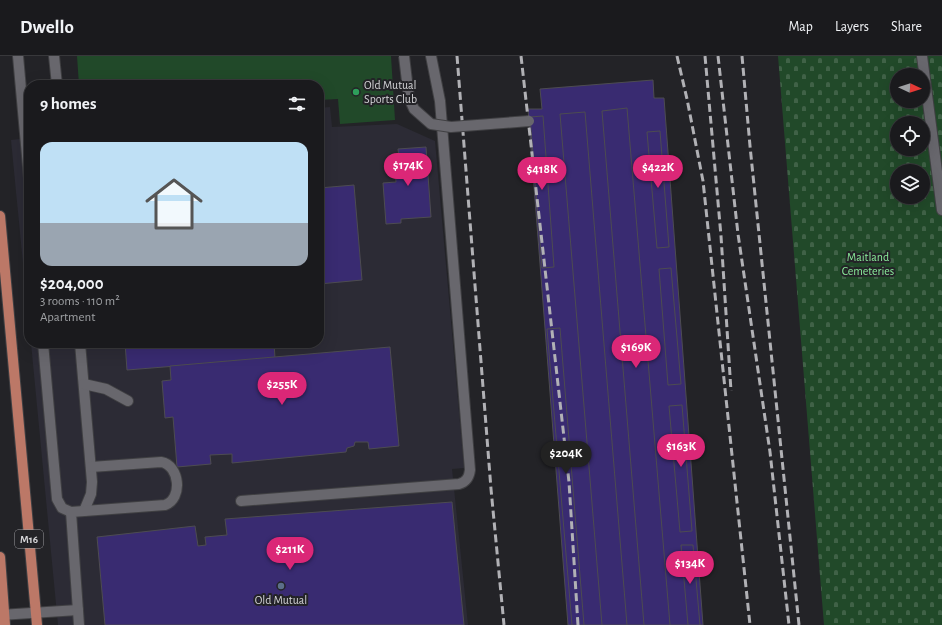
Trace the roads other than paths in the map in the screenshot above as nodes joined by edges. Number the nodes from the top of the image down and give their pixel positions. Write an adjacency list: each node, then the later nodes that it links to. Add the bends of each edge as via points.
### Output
1 (18, 56): 7 (street)
2 (54, 56): 6 (street)
3 (404, 56): 8 (street, bridge, via 409,98 414,109 431,124 450,127)
4 (431, 56): 16 (street, via 440,102 470,462 469,477 459,484)
5 (922, 56): 9 (street)
6 (56, 80)
7 (24, 101)
8 (529, 121)
9 (942, 210)
10 (0, 216): 21 (main road, M16)
11 (43, 348): 18 (street, via 57,499 62,508)
12 (80, 348): 13 (street)
13 (84, 384): 14 (street, via 106,389); 15 (street)
14 (128, 401)
15 (91, 467): 17 (street, via 91,494); 17 (street, via 168,463 173,467 177,492 171,503 165,505)
16 (241, 501)
17 (84, 511): 18 (street)
18 (71, 512): 20 (street)
19 (0, 557): 22 (main road, M16)
20 (78, 610): 21 (street); 24 (street)
21 (36, 613): 22 (street); 23 (main road, M16)
22 (4, 618)
23 (38, 625)
24 (79, 625)

